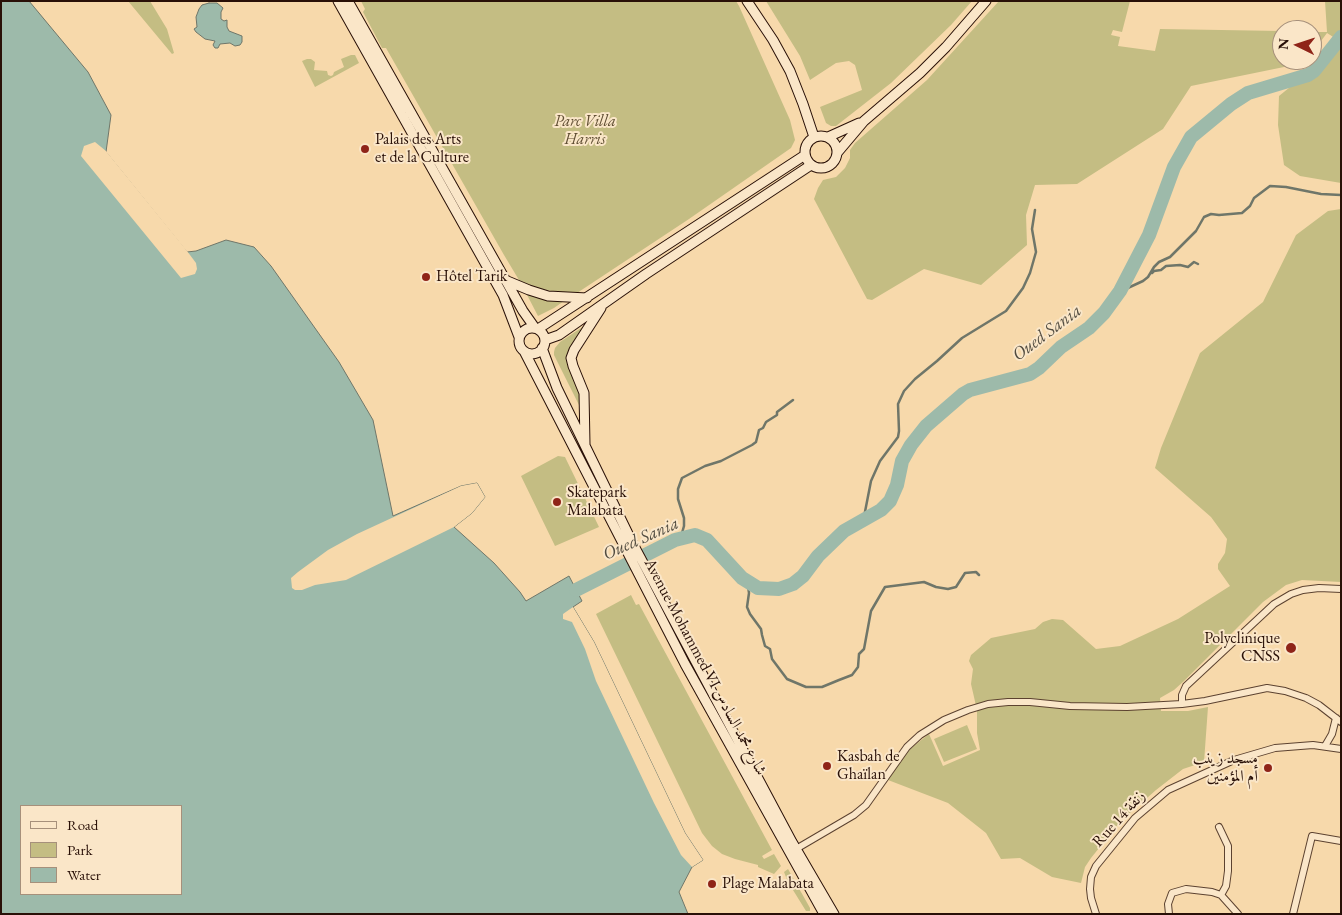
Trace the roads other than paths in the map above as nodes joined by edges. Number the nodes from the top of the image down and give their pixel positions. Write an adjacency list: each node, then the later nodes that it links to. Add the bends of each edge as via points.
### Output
1 (338, 1): 15 (main road, via 503,295)
2 (348, 1): 11 (main road)
3 (747, 1): 6 (main road, via 790,71)
4 (986, 1): 5 (main road, via 920,73)
5 (864, 121): 7 (main road); 8 (main road)
6 (814, 137): 7 (main road); 9 (main road, via 807,144)
7 (828, 137): 8 (main road, via 836,145)
8 (837, 153): 10 (main road, via 830,166 818,168)
9 (805, 155): 10 (main road); 12 (main road)
10 (811, 165): 13 (main road)
11 (505, 280): 12 (main road, via 548,296); 14 (main road)
12 (587, 298): 14 (main road)
13 (604, 304): 16 (main road); 18 (main road, via 572,358 572,366 584,393)
14 (537, 329): 15 (main road, via 528,328); 16 (main road, via 542,333)
15 (519, 337): 17 (main road)
16 (544, 344): 17 (main road, via 540,351 532,354); 18 (main road, Avenue Mohammed VI شارع محمد السادس, via 557,388)
17 (524, 351): 19 (main road, Avenue Mohammed VI شارع محمد السادس)
18 (587, 451): 19 (main road, Avenue Mohammed VI شارع محمد السادس)
19 (628, 545): 20 (main road, Avenue Mohammed VI شارع محمد السادس)
20 (644, 574): 28 (main road, Avenue Mohammed VI شارع محمد السادس); 30 (main road, Avenue Mohammed VI شارع محمد السادس, via 685,664)
21 (1341, 589): 22 (street, via 1303,590 1274,604 1186,686)
22 (1182, 704): 23 (street, via 1274,689 1306,698); 28 (street, via 1127,707 1008,702 968,710 920,735 902,754 866,805)
23 (1338, 720): 24 (street)
24 (1325, 746): 25 (street, Rue 14 زنقة); 32 (street, Rue 14 زنقة, via 1287,746 1265,750 1216,767 1168,790 1134,818 1096,866 1090,889)
25 (1341, 749)
26 (1219, 827): 29 (street, via 1228,846 1226,886)
27 (1341, 841): 35 (street, via 1312,836)
28 (796, 849): 31 (main road, Avenue Mohammed VI شارع محمد السادس)
29 (1221, 895): 33 (street, via 1186,889 1175,891 1168,900); 34 (street)
30 (824, 914)
31 (834, 914)
32 (1096, 914)
33 (1169, 914)
34 (1238, 914)
35 (1293, 914)

